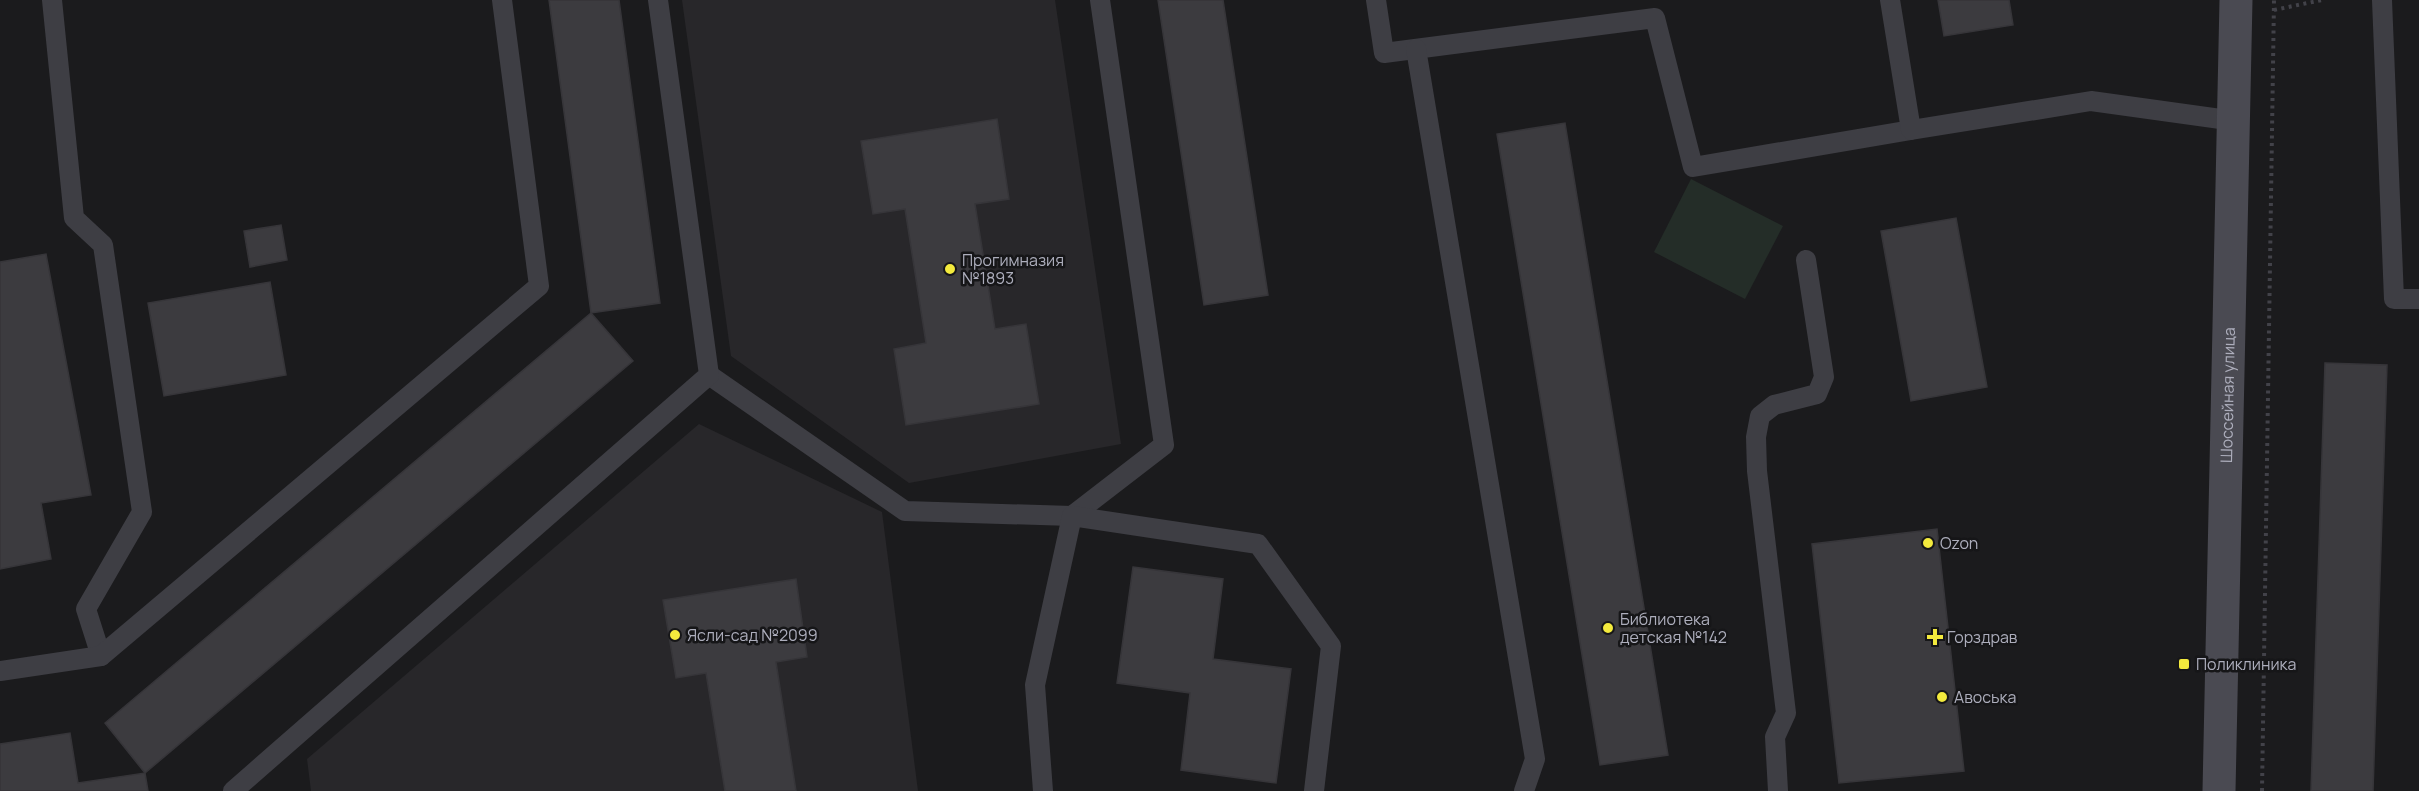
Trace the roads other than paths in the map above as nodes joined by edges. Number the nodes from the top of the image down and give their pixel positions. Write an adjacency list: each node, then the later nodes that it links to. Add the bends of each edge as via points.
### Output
1 (52, 0): 16 (lane, via 74,218 103,245 142,512 86,609)
2 (502, 0): 16 (lane, via 539,286)
3 (658, 0): 14 (lane)
4 (1100, 0): 15 (lane, via 1164,445)
5 (1376, 0): 9 (lane, via 1384,53)
6 (1890, 0): 11 (lane)
7 (2236, 0): 10 (main road, Шоссейная улица)
8 (2382, 0): 13 (lane, via 2394,299)
9 (1416, 49): 11 (lane, via 1655,18 1693,167); 21 (lane, via 1535,759)
10 (2235, 121): 11 (lane, via 2091,101); 23 (main road, Шоссейная улица)
11 (1911, 130)
12 (1806, 260): 22 (lane, via 1824,377 1817,394 1774,405 1760,416 1756,437 1786,713 1775,737)
13 (2419, 298)
14 (709, 375): 15 (lane, via 905,511); 18 (lane)
15 (1072, 516): 19 (lane, via 1035,685); 20 (lane, via 1258,544 1331,646)
16 (101, 656): 17 (lane)
17 (0, 671)
18 (233, 791)
19 (1043, 791)
20 (1314, 791)
21 (1524, 791)
22 (1778, 791)
23 (2219, 791)

